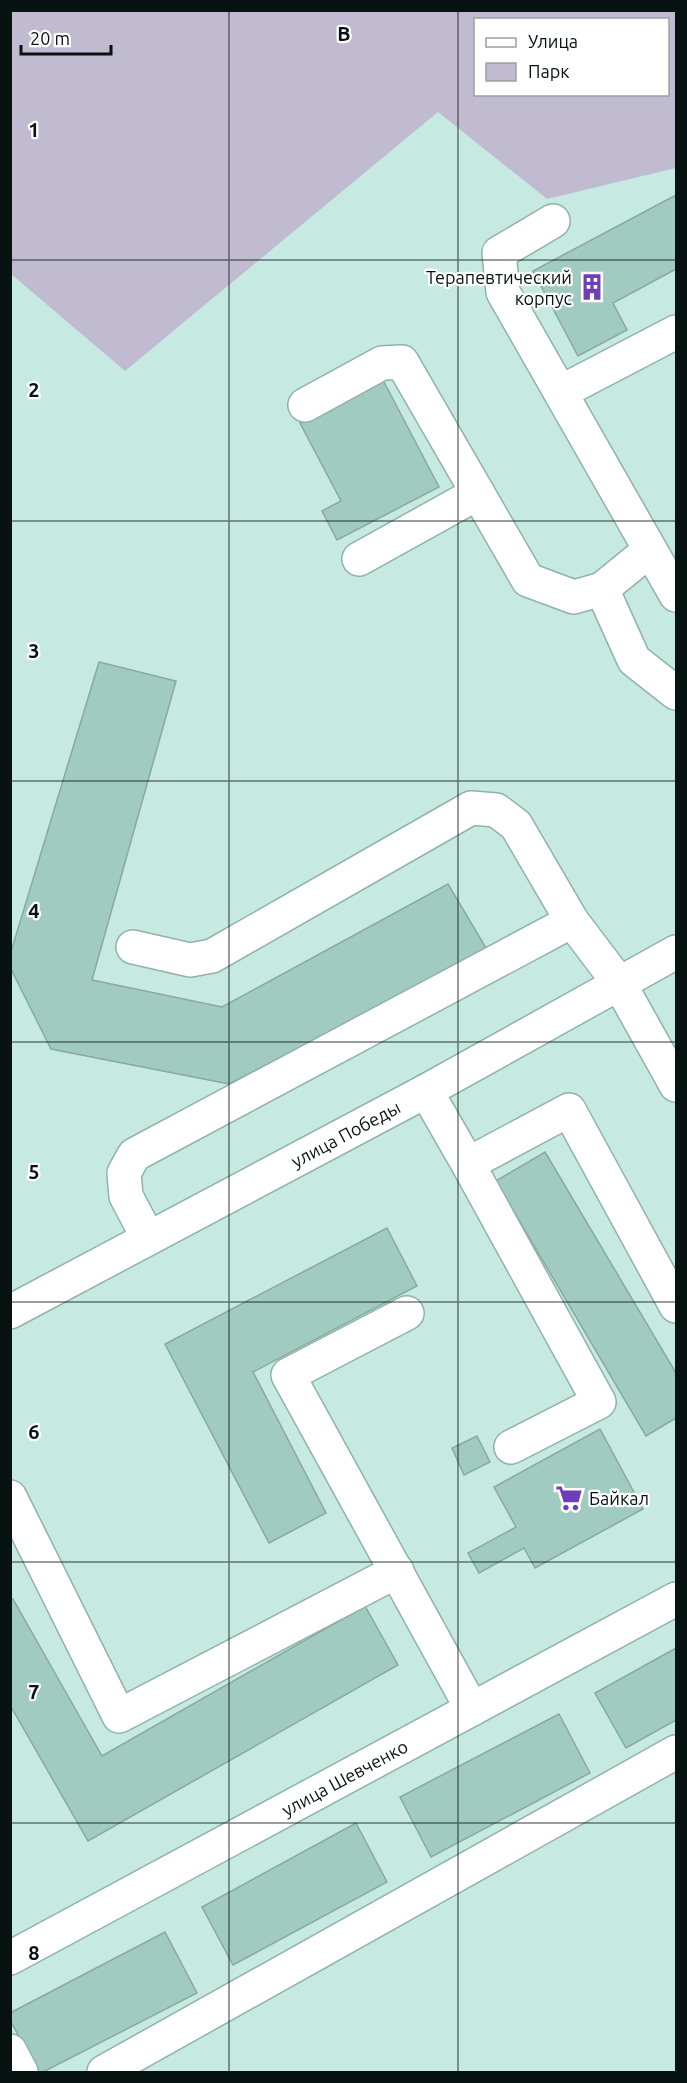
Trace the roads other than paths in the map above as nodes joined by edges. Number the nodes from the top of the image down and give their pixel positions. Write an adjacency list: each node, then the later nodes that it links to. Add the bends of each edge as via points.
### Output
1 (552, 221): 3 (street, via 499,253 502,292)
2 (676, 332): 3 (street)
3 (561, 392): 6 (street)
4 (305, 405): 5 (street, via 382,363 402,362)
5 (478, 493): 7 (street); 8 (street, via 528,580 574,597)
6 (650, 550): 8 (street); 9 (street)
7 (359, 559)
8 (602, 589): 10 (street, via 634,660)
9 (676, 595)
10 (676, 693)
11 (572, 921): 12 (street, via 516,825 496,810 471,808 212,956 190,960); 14 (street); 18 (street, via 134,1155 124,1173 126,1196)
12 (133, 946)
13 (676, 952): 14 (street, улица Победы)
14 (619, 983): 15 (street); 16 (street, улица Победы)
15 (676, 1085)
16 (426, 1091): 17 (street); 18 (street, улица Победы)
17 (468, 1164): 19 (street, via 569,1110); 22 (street, via 599,1402)
18 (148, 1238): 20 (street, улица Победы)
19 (676, 1306)
20 (10, 1312)
21 (407, 1313): 24 (street, via 288,1375)
22 (511, 1447)
23 (12, 1505): 24 (street, via 119,1716)
24 (397, 1571): 26 (street)
25 (676, 1599): 26 (street, улица Шевченко)
26 (472, 1709): 28 (street, улица Шевченко)
27 (676, 1752): 30 (street)
28 (10, 1958)
29 (10, 2051): 31 (street)
30 (106, 2072)
31 (21, 2073)

